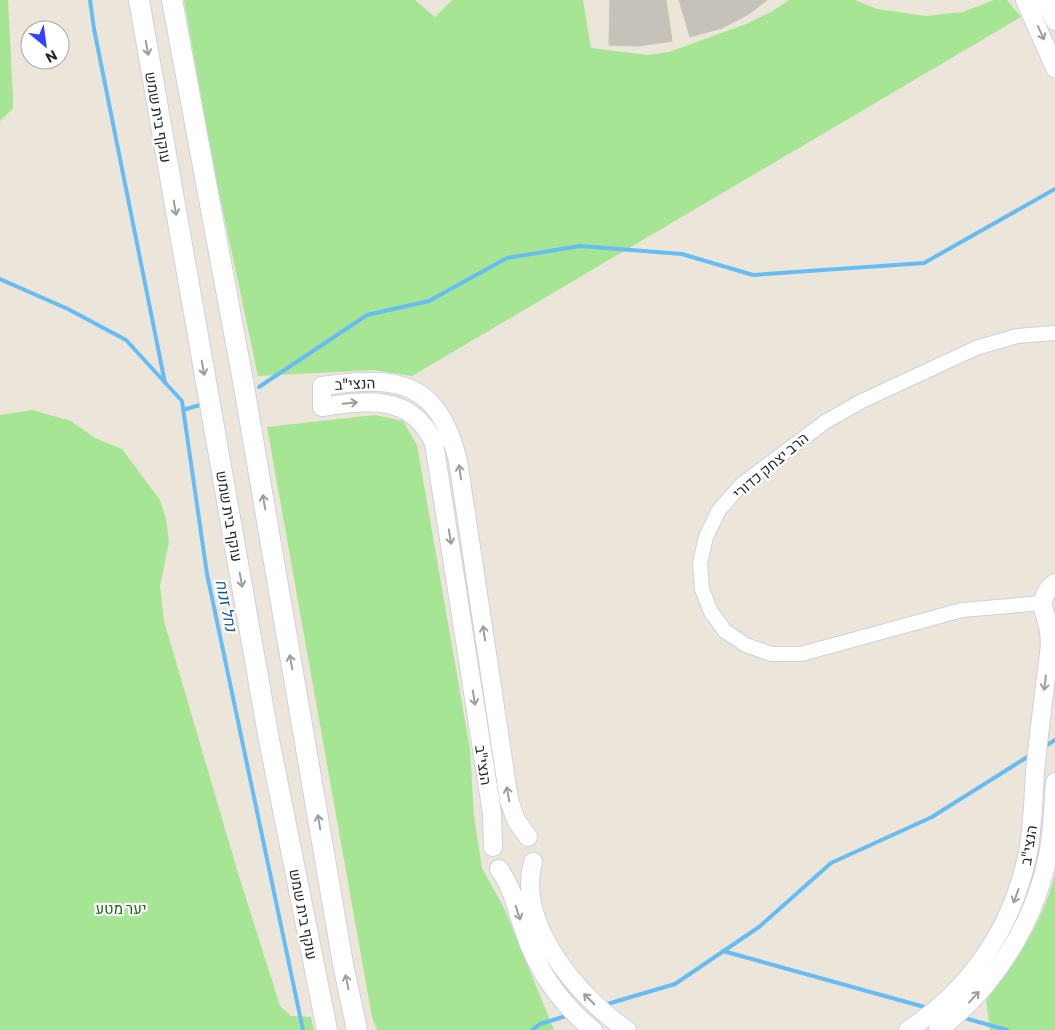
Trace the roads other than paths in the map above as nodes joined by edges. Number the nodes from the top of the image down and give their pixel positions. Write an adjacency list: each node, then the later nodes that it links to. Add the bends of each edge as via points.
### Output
1 (139, 0): 14 (main road, עוקף בית שמש, one-way to 14, via 269,740)
2 (172, 0): 15 (main road, עוקף בית שמש, one-way to 2, via 243,381)
3 (1025, 0): 6 (street, one-way to 6)
4 (1044, 0): 5 (street)
5 (1055, 21)
6 (1055, 68)
7 (1055, 333): 8 (street, הרב יצחק כדורי, via 1017,336 976,348 862,401 825,422 736,491 719,510 706,537 700,563 702,589 711,612 725,631 746,645 771,654 801,654 962,610)
8 (1050, 600): 18 (street, הנצי"ב, one-way to 18, via 1050,645 1028,855 1018,894 1002,930 981,963 956,992)
9 (1055, 782): 19 (street, הנצי"ב, one-way to 9, via 982,988 1020,934 1037,896 1048,855)
10 (528, 837): 11 (street, via 520,833 506,833); 11 (street, הנצי"ב, one-way to 11, via 516,820 509,800 458,460 444,418 422,394 393,383 359,381 322,386 322,407 373,402 400,407 420,420 434,444 492,813); 12 (street, via 535,849)
11 (493, 848): 13 (street, via 493,861)
12 (533, 862): 13 (street, via 518,874 508,874); 17 (street, one-way to 12, via 592,1003 557,959 532,899 530,880)
13 (499, 869): 16 (street, one-way to 16, via 544,976 568,1009)
14 (327, 1030)
15 (356, 1030)
16 (593, 1030)
17 (627, 1030)
18 (908, 1030)
19 (938, 1030)

